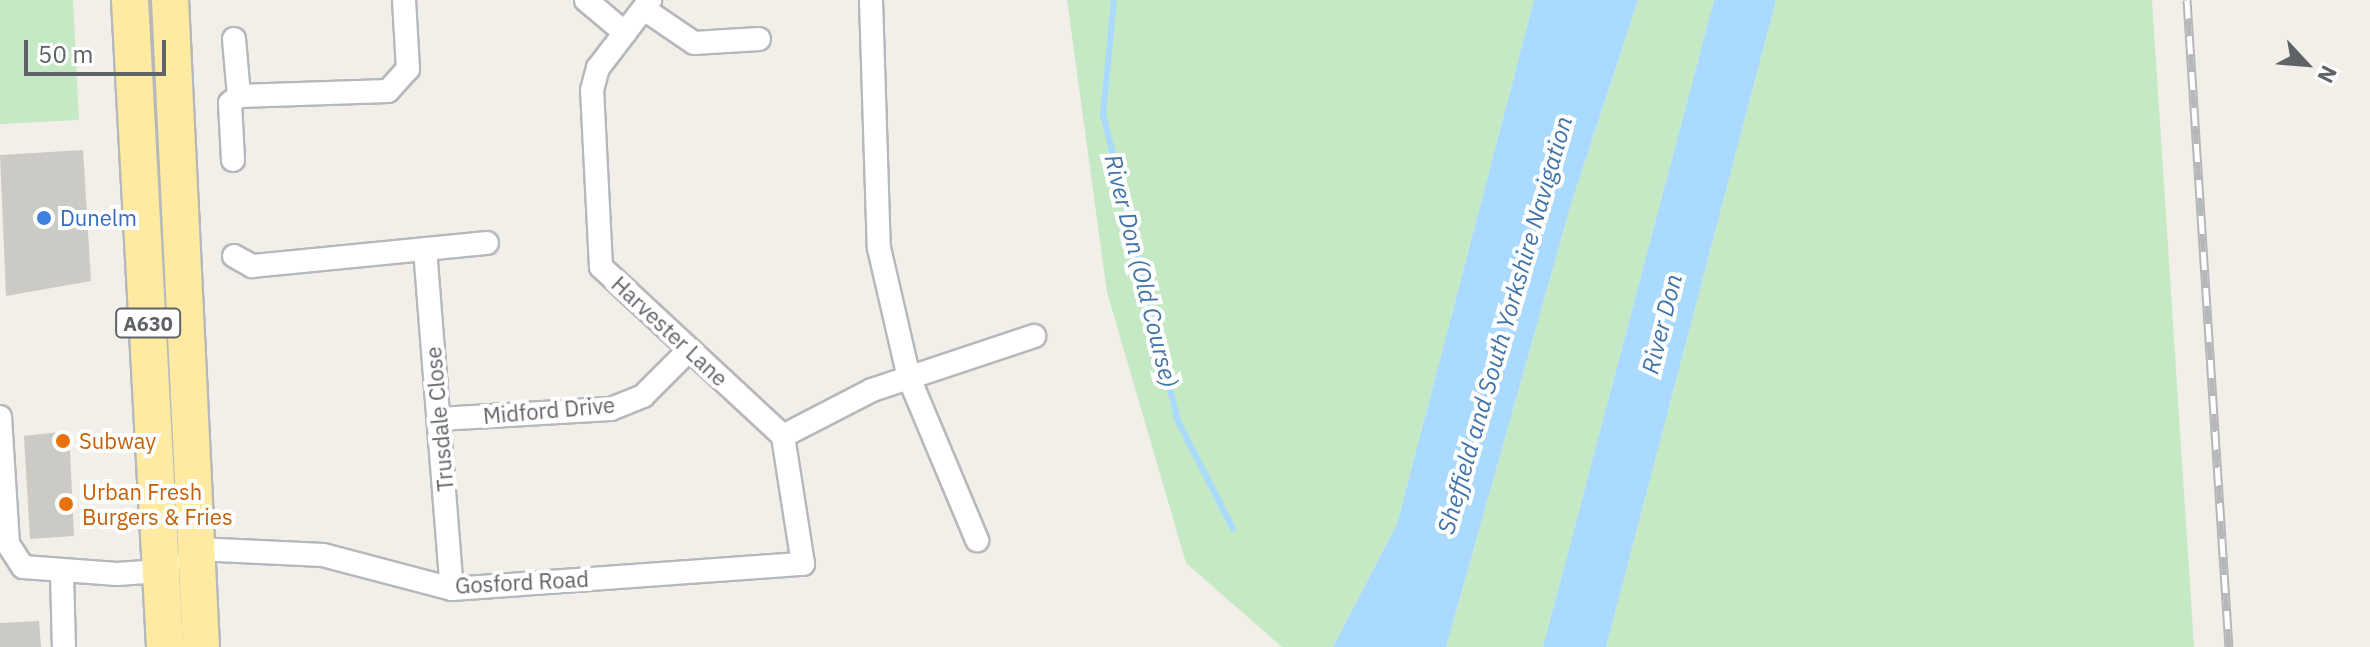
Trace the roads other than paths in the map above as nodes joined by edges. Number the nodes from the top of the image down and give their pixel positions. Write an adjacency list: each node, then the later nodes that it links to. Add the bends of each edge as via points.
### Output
1 (130, 0): 23 (highway, A630)
2 (170, 0): 21 (highway, A630)
3 (404, 0): 10 (street, via 408,69 388,91)
4 (586, 0): 7 (street)
5 (871, 0): 17 (street, via 879,248)
6 (647, 4): 7 (street, Harvester Lane); 9 (street, via 694,43)
7 (625, 33): 16 (street, Harvester Lane, via 598,68 592,90 601,267)
8 (234, 39): 10 (street)
9 (759, 39)
10 (239, 96): 11 (street, via 230,103)
11 (233, 160)
12 (487, 243): 13 (street)
13 (425, 249): 14 (street, via 252,266); 19 (street, Trusdale Close)
14 (234, 256)
15 (1034, 336): 17 (street)
16 (688, 351): 19 (street, Midford Drive, via 643,396 611,409); 20 (street, Harvester Lane)
17 (909, 378): 20 (street); 22 (street)
18 (0, 417): 24 (street, via 13,557 23,567)
19 (439, 419): 25 (street, Trusdale Close)
20 (783, 436): 25 (street, Gosford Road, via 803,564)
21 (196, 533): 23 (street); 25 (street, Gosford Road, via 323,555); 28 (highway, A630, via 176,612); 29 (highway, A630)
22 (977, 540)
23 (161, 571): 24 (street); 27 (highway, A630)
24 (62, 573): 26 (street)
25 (452, 589)
26 (64, 647)
27 (165, 647)
28 (177, 647)
29 (201, 647)

